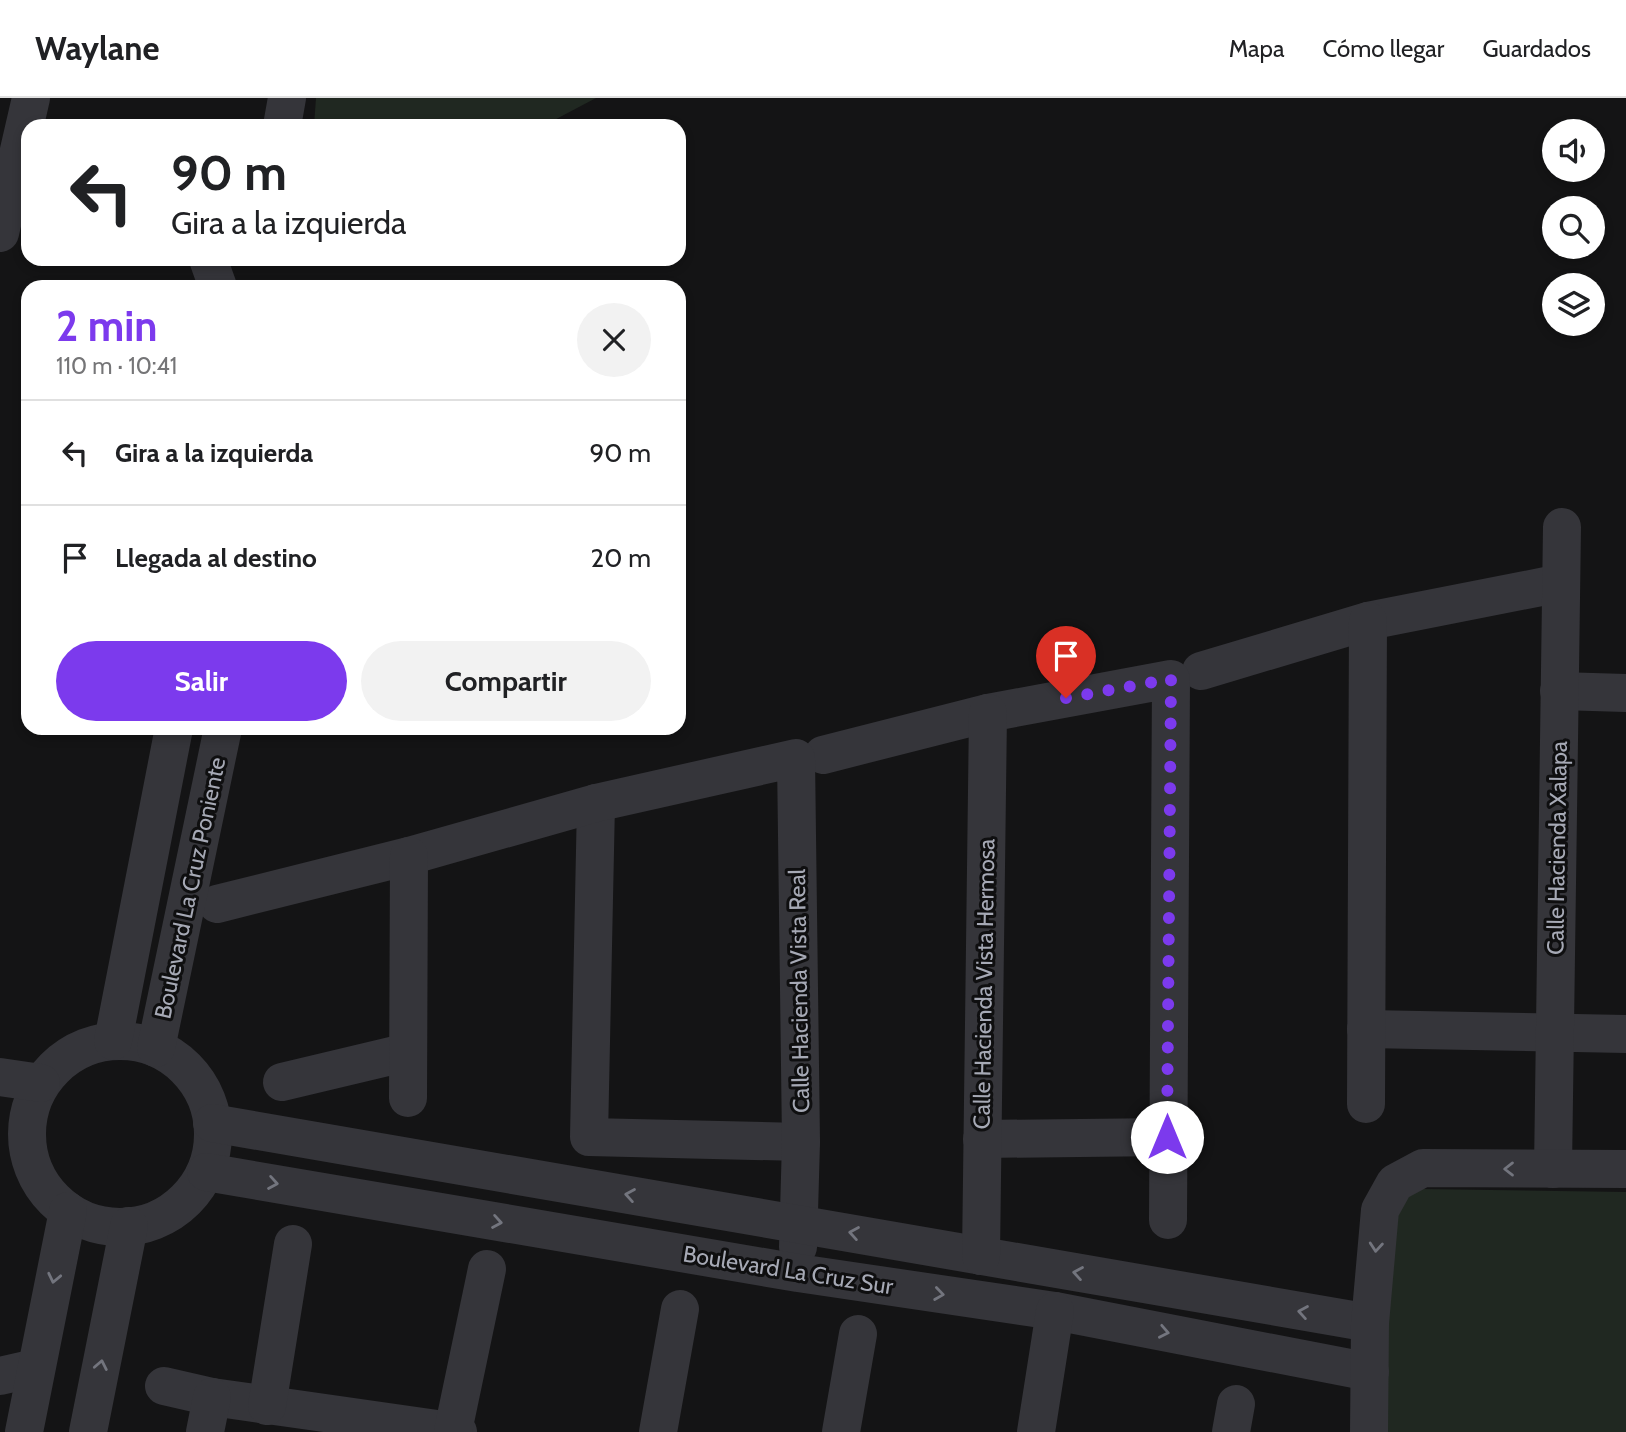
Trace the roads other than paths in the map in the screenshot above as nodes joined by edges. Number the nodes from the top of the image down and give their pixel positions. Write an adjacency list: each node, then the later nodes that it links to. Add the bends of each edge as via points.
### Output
1 (31, 98): 3 (street)
2 (287, 98): 4 (street)
3 (26, 119)
4 (283, 119)
5 (21, 142): 6 (street)
6 (0, 234): 7 (street)
7 (21, 235)
8 (1562, 527): 9 (street, Calle Hacienda Xalapa)
9 (1562, 583): 10 (street); 12 (street, Calle Hacienda Xalapa)
10 (1368, 621): 11 (street); 21 (street)
11 (1200, 671)
12 (1559, 691): 13 (street); 22 (street, Calle Hacienda Xalapa)
13 (1626, 693)
14 (988, 713): 17 (street); 33 (street, via 1171,679); 34 (street, Calle Hacienda Vista Hermosa)
15 (173, 735): 24 (street, Boulevard La Cruz Poniente)
16 (222, 735): 25 (street, Boulevard La Cruz Poniente)
17 (809, 756): 18 (street); 36 (street, Calle Hacienda Vista Real)
18 (596, 803): 19 (street); 36 (street, via 589,1137)
19 (409, 856): 20 (street); 26 (street)
20 (217, 904)
21 (1366, 1029): 22 (street); 31 (street)
22 (1555, 1034): 23 (street); 38 (street, Calle Hacienda Xalapa)
23 (1626, 1034)
24 (113, 1041): 25 (street); 29 (street, via 72,1054)
25 (156, 1048): 32 (street, via 192,1073 204,1091)
26 (408, 1052): 28 (street); 30 (street)
27 (0, 1077): 29 (street)
28 (282, 1082)
29 (41, 1083): 35 (street)
30 (408, 1098)
31 (1366, 1104)
32 (212, 1123): 39 (street, via 212,1153); 42 (street, Boulevard La Cruz Sur, one-way to 32)
33 (1167, 1137): 34 (street); 41 (street)
34 (982, 1139): 45 (street, Calle Hacienda Vista Hermosa)
35 (13, 1140): 40 (street, via 39,1182)
36 (801, 1142): 42 (street, Calle Hacienda Vista Real)
37 (1626, 1168): 38 (street)
38 (1553, 1169): 50 (street, one-way to 50, via 1423,1168 1395,1183 1380,1210)
39 (206, 1172): 43 (street, via 189,1196 166,1215); 47 (street, Boulevard La Cruz Sur, one-way to 47)
40 (68, 1212): 43 (street, via 108,1226); 52 (street, one-way to 52)
41 (1168, 1220)
42 (799, 1223): 45 (street, Boulevard La Cruz Sur, one-way to 42); 47 (street, Calle Hacienda Vista Real)
43 (129, 1226): 59 (street, one-way to 43)
44 (293, 1244): 55 (street)
45 (981, 1256): 50 (street, Boulevard La Cruz Sur, one-way to 45)
46 (487, 1269): 60 (street)
47 (798, 1273): 49 (street, Boulevard La Cruz Sur, one-way to 49)
48 (680, 1309): 61 (street)
49 (1055, 1311): 53 (street, Boulevard La Cruz Sur, one-way to 53); 57 (street)
50 (1370, 1323): 53 (street)
51 (858, 1334): 62 (street)
52 (18, 1372): 58 (street)
53 (1370, 1372): 63 (street)
54 (164, 1386): 56 (street)
55 (267, 1406): 56 (street); 60 (street)
56 (209, 1415)
57 (1045, 1430)
58 (24, 1432)
59 (88, 1432)
60 (455, 1432)
61 (658, 1432)
62 (841, 1432)
63 (1369, 1432)

